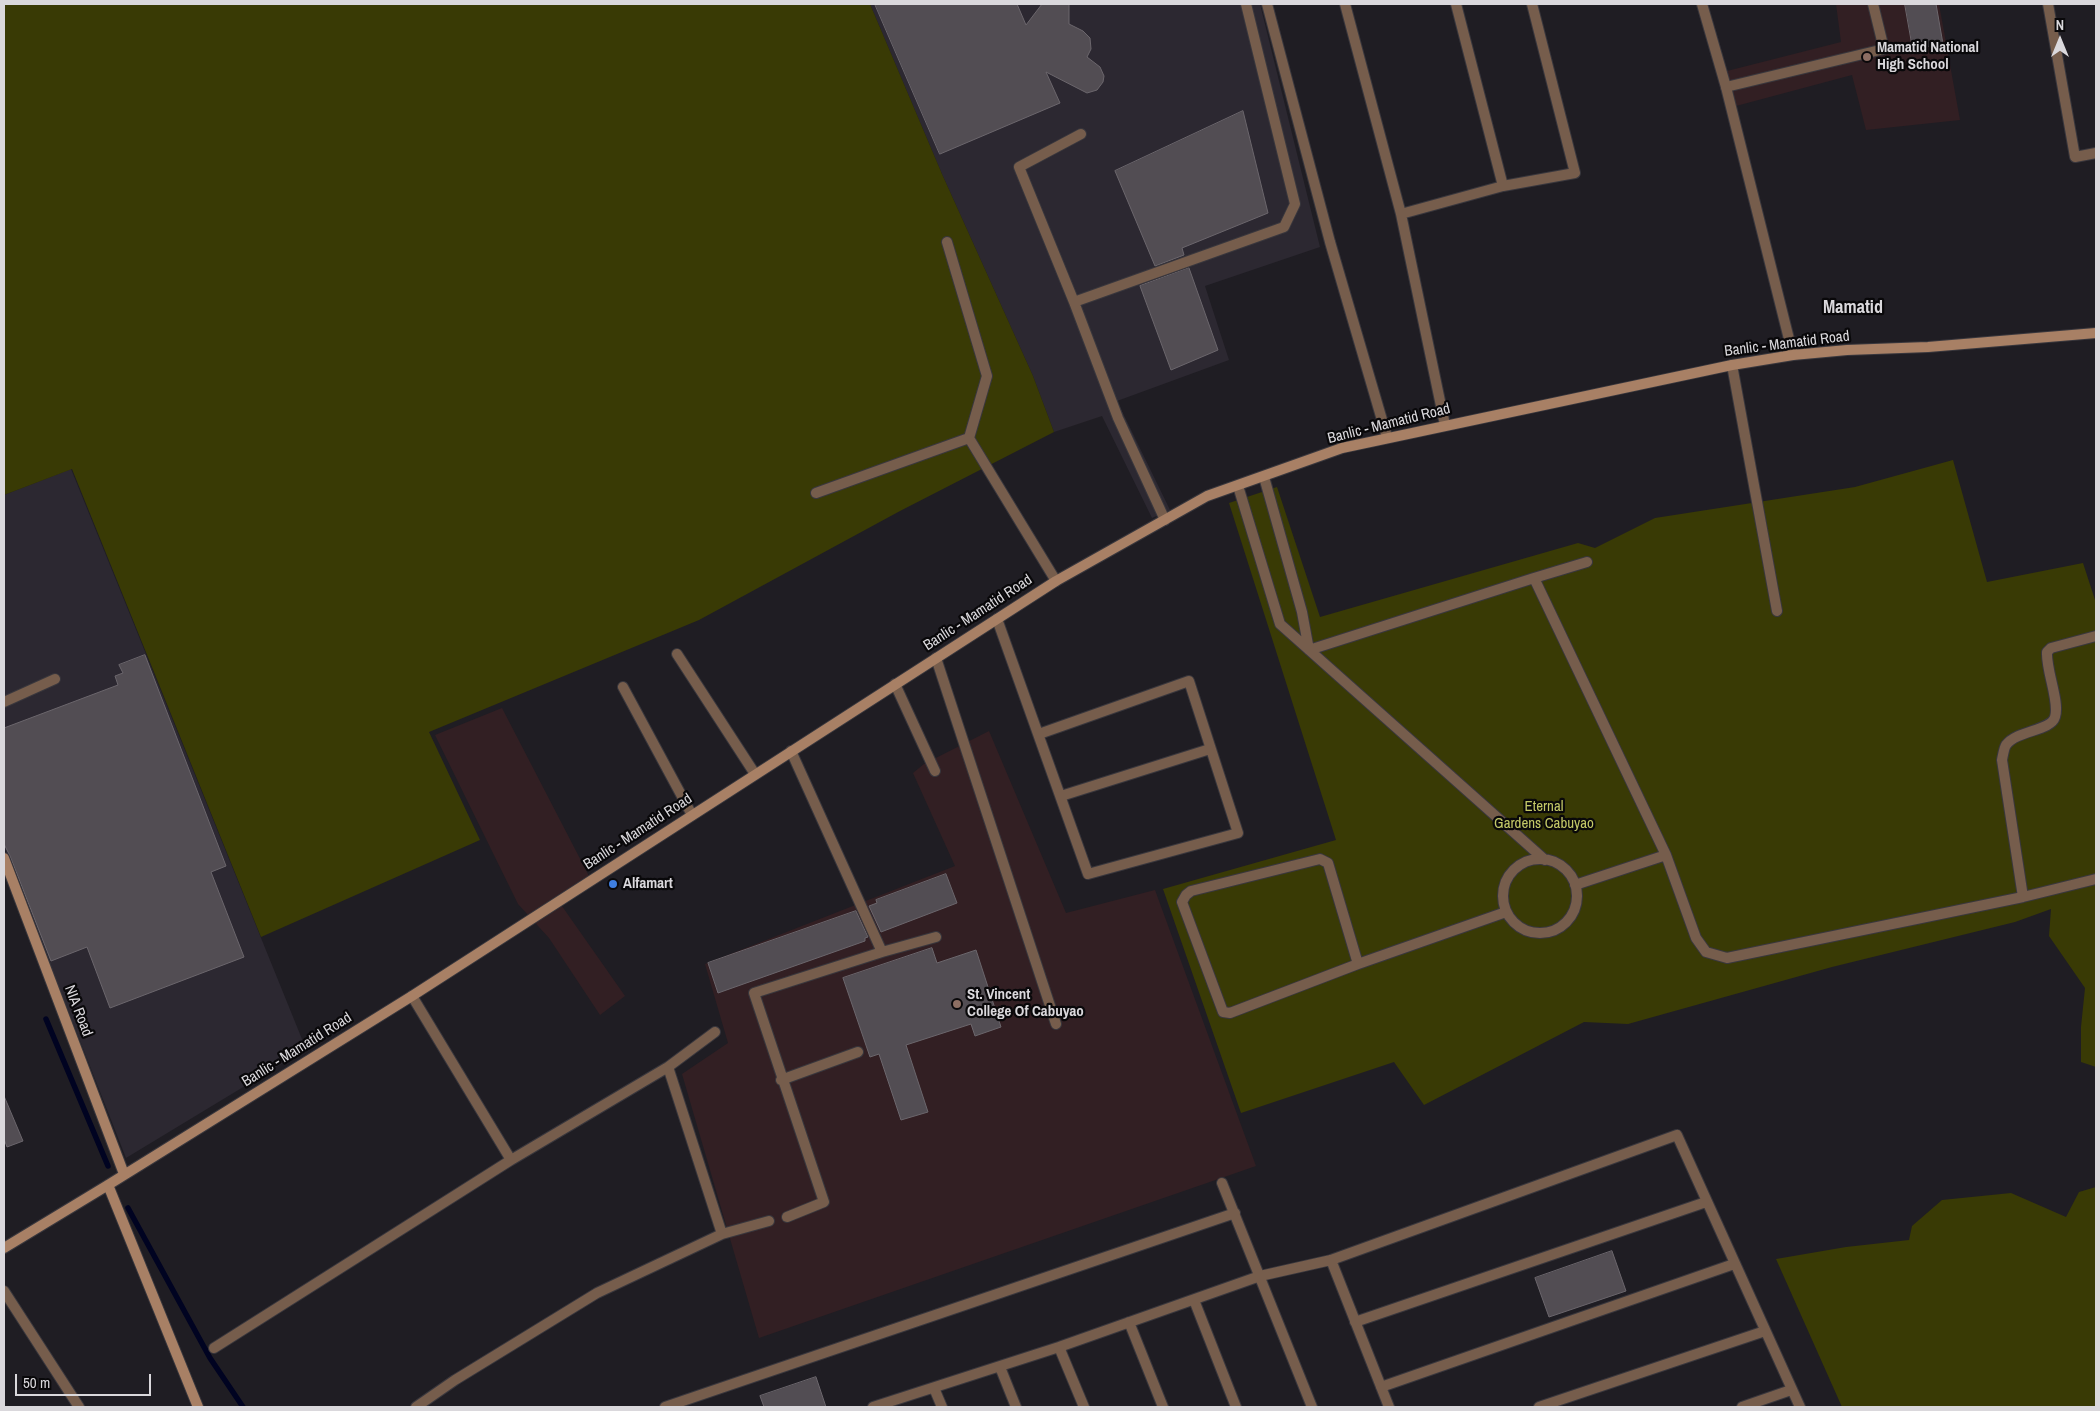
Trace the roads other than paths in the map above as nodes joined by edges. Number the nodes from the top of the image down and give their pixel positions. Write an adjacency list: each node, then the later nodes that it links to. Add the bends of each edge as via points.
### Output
1 (1246, 4): 15 (street, via 1295,204 1284,228)
2 (1267, 4): 20 (street, via 1330,242)
3 (1345, 4): 13 (street)
4 (1456, 4): 12 (street)
5 (1532, 4): 12 (street, via 1575,173)
6 (1702, 4): 9 (street)
7 (1873, 4): 9 (street, via 1884,50)
8 (2048, 4): 11 (street, via 2075,157)
9 (1726, 87): 17 (street)
10 (1081, 134): 15 (street, via 1019,167)
11 (2096, 153)
12 (1503, 186): 13 (street)
13 (1401, 214): 19 (street)
14 (947, 242): 21 (street, via 987,376)
15 (1074, 302): 25 (street, via 1118,418)
16 (2096, 333): 17 (main road, Banlic - Mamatid Road)
17 (1793, 355): 18 (main road, Banlic - Mamatid Road)
18 (1732, 365): 19 (main road, Banlic - Mamatid Road); 29 (street)
19 (1445, 425): 20 (main road, Banlic - Mamatid Road)
20 (1388, 437): 22 (main road, Banlic - Mamatid Road, via 1342,448)
21 (969, 438): 24 (street); 28 (street)
22 (1264, 476): 23 (main road, Banlic - Mamatid Road); 32 (street, via 1302,612)
23 (1238, 486): 25 (main road, Banlic - Mamatid Road, via 1207,496); 32 (street, via 1280,624)
24 (816, 493)
25 (1165, 520): 28 (main road, Banlic - Mamatid Road)
26 (1587, 562): 27 (street)
27 (1534, 578): 32 (street); 46 (street)
28 (1056, 581): 30 (main road, Banlic - Mamatid Road)
29 (1777, 611)
30 (997, 619): 34 (main road, Banlic - Mamatid Road); 39 (street)
31 (2096, 636): 51 (street, via 2051,648 2047,652 2056,718 2050,725 2020,734 2005,746 2002,760)
32 (1309, 650): 48 (street)
33 (677, 654): 43 (street)
34 (936, 658): 36 (main road, Banlic - Mamatid Road); 57 (street)
35 (55, 679): 38 (street)
36 (894, 684): 41 (main road, Banlic - Mamatid Road); 42 (street)
37 (623, 687): 45 (street)
38 (4, 702)
39 (1039, 734): 40 (street, via 1190,681); 44 (street)
40 (1210, 749): 44 (street); 44 (street, via 1238,833 1088,874)
41 (791, 751): 43 (main road, Banlic - Mamatid Road); 54 (street)
42 (935, 771)
43 (755, 774): 45 (main road, Banlic - Mamatid Road)
44 (1061, 796)
45 (692, 815): 56 (main road, Banlic - Mamatid Road)
46 (1666, 855): 50 (street); 51 (street, via 1696,938 1706,952 1727,958)
47 (4, 858): 63 (main road, NIA Road)
48 (1545, 860): 50 (street, via 1563,868); 52 (street, via 1525,863 1510,875 1503,893)
49 (2096, 879): 51 (street)
50 (1575, 885): 52 (street, via 1577,894 1572,914 1551,932 1525,930 1517,926)
51 (2023, 897)
52 (1506, 912): 55 (street)
53 (936, 937): 54 (street)
54 (882, 952): 61 (street, via 754,993)
55 (1358, 964): 55 (street, via 1328,863 1324,860 1191,891 1182,902 1223,1012 1238,1012)
56 (412, 996): 62 (street); 63 (main road, Banlic - Mamatid Road)
57 (1056, 1024)
58 (715, 1032): 60 (street)
59 (858, 1052): 61 (street)
60 (668, 1067): 62 (street); 70 (street)
61 (782, 1080): 68 (street, via 824,1202)
62 (511, 1160): 80 (street)
63 (124, 1174): 65 (main road, Banlic - Mamatid Road)
64 (1222, 1183): 67 (street)
65 (108, 1186): 71 (main road, Banlic - Mamatid Road); 87 (main road)
66 (1706, 1202): 72 (street, via 1676,1136); 73 (street); 78 (street)
67 (1235, 1214): 74 (street); 89 (street)
68 (787, 1217)
69 (769, 1221): 70 (street)
70 (722, 1234): 88 (street, via 597,1293)
71 (4, 1248)
72 (1331, 1260): 74 (street); 78 (street)
73 (1734, 1264): 79 (street); 83 (street)
74 (1260, 1276): 76 (street); 96 (street)
75 (4, 1291): 86 (street)
76 (1194, 1300): 77 (street); 95 (street)
77 (1129, 1322): 81 (street); 94 (street)
78 (1356, 1322): 83 (street)
79 (1765, 1331): 85 (street); 98 (street)
80 (214, 1348)
81 (1059, 1348): 82 (street); 93 (street)
82 (1000, 1367): 84 (street); 92 (street)
83 (1381, 1387): 97 (street)
84 (934, 1388): 90 (street); 91 (street)
85 (1791, 1390): 99 (street); 100 (street)
86 (79, 1407)
87 (198, 1407)
88 (416, 1407)
89 (665, 1407)
90 (873, 1407)
91 (942, 1407)
92 (1016, 1407)
93 (1084, 1407)
94 (1163, 1407)
95 (1236, 1407)
96 (1312, 1407)
97 (1389, 1407)
98 (1539, 1407)
99 (1742, 1407)
100 (1800, 1407)

